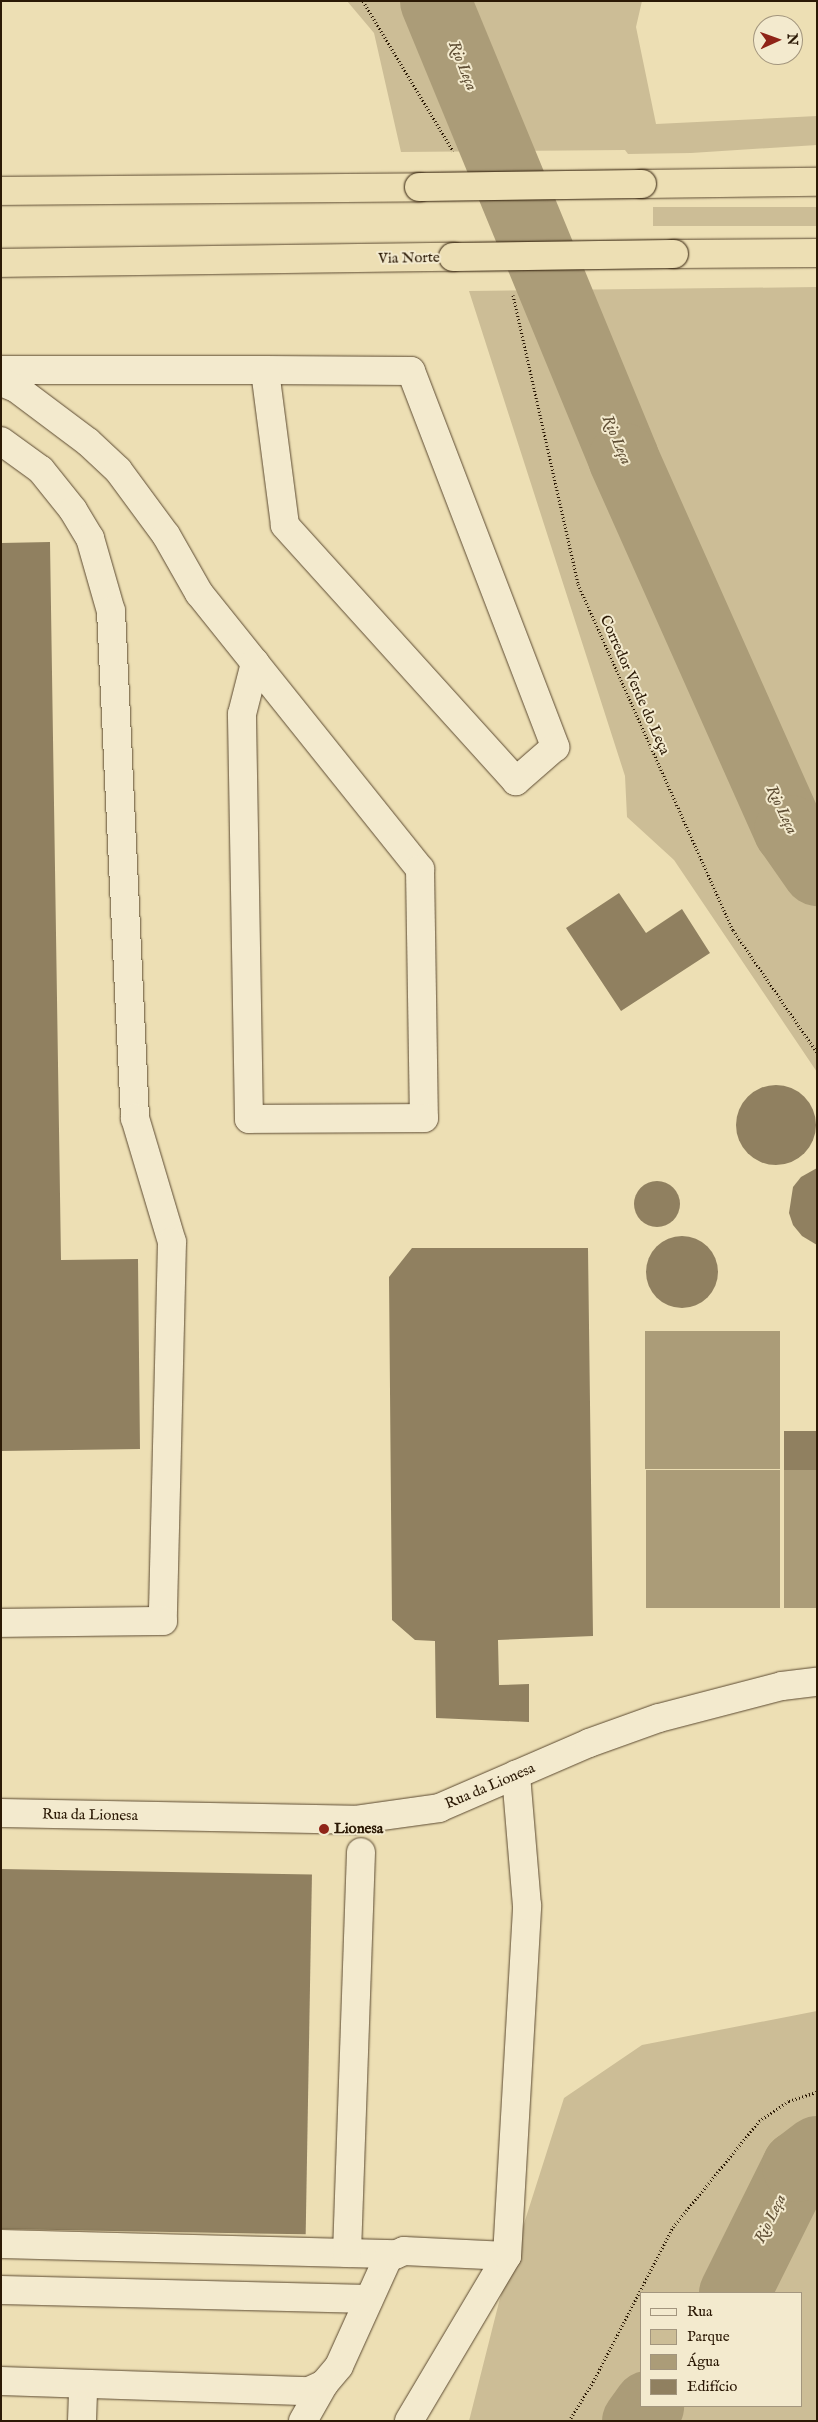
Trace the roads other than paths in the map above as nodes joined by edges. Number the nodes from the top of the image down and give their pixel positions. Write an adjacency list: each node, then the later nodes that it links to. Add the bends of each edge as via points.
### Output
1 (817, 182): 2 (highway, bridge)
2 (1, 191)
3 (817, 252): 4 (highway, Via Norte, bridge)
4 (1, 263)
5 (1, 370): 6 (street)
6 (265, 370): 6 (street, via 411,370 555,747 516,781 285,525)
7 (1, 382): 9 (street, via 16,388 88,442 118,470 166,534 199,593)
8 (1, 441): 10 (street, via 41,470 73,510 90,538 111,611 135,1118 172,1242 164,1621)
9 (255, 663): 9 (street, via 420,869 424,1118 249,1119 242,714)
10 (1, 1623)
11 (817, 1682): 12 (street, Rua da Lionesa, via 782,1686 659,1718)
12 (516, 1774): 13 (street, Rua da Lionesa, via 440,1808 354,1820); 18 (street, via 527,1906)
13 (1, 1813)
14 (361, 1852): 16 (street)
15 (1, 2244): 16 (street)
16 (348, 2253): 17 (street)
17 (396, 2254): 18 (street, via 404,2250); 20 (street, via 388,2258)
18 (507, 2256): 26 (street)
19 (1, 2290): 20 (street)
20 (369, 2299): 23 (street, via 339,2366)
21 (1, 2381): 22 (street)
22 (83, 2384): 23 (street, via 309,2391); 24 (street)
23 (324, 2384): 25 (street)
24 (82, 2421)
25 (303, 2421)
26 (408, 2421)

